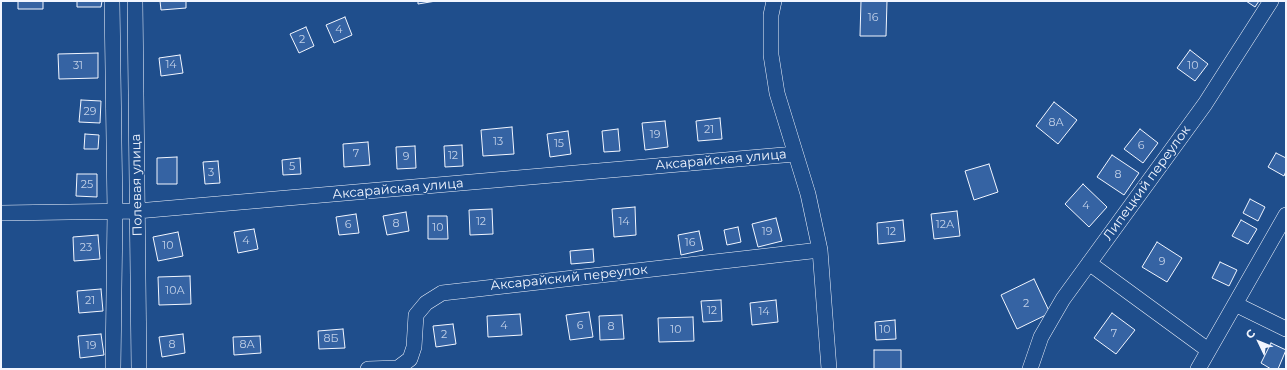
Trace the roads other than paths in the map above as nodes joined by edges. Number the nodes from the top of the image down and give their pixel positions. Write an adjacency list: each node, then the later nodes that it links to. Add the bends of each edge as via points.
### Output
1 (112, 1): 7 (street)
2 (135, 1): 6 (street, Полевая улица)
3 (774, 1): 5 (street, via 771,15 771,55 777,92)
4 (1270, 1): 11 (street, Липецкий переулок, via 1204,104)
5 (795, 154): 6 (street, Аксарайская улица); 10 (street, via 808,194)
6 (137, 211): 7 (street, Аксарайская улица); 16 (street, Полевая улица)
7 (115, 212): 8 (street, Аксарайская улица); 15 (street)
8 (1, 213)
9 (1286, 215): 12 (street)
10 (820, 250): 17 (street, Аксарайский переулок, via 442,292 426,303 416,315 414,347 410,359 398,368); 18 (street)
11 (1089, 263): 14 (street); 19 (street, Липецкий переулок, via 1041,337)
12 (1235, 304): 13 (street); 14 (street)
13 (1286, 329)
14 (1208, 350): 20 (street)
15 (113, 369)
16 (139, 369)
17 (368, 369)
18 (829, 369)
19 (1030, 369)
20 (1198, 369)

